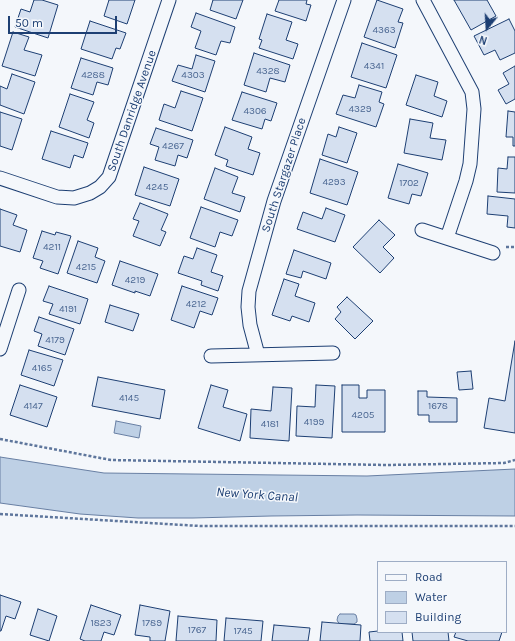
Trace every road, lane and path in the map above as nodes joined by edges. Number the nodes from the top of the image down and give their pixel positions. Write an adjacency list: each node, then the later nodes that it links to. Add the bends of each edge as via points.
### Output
1 (169, 0): 4 (street, South Danridge Avenue, via 109,177 100,187 74,198 57,197)
2 (344, 0): 13 (street, South Stargazer Place, via 274,201 250,291 248,307)
3 (423, 0): 6 (street, via 473,98 470,164)
4 (0, 178)
5 (422, 230): 6 (street)
6 (447, 238): 9 (street)
7 (506, 247): 8 (path)
8 (515, 247)
9 (493, 253)
10 (19, 290): 11 (street)
11 (0, 346)
12 (332, 353): 13 (street)
13 (258, 354): 14 (street)
14 (211, 356)
15 (0, 439): 16 (path, via 111,460 386,465 504,463)
16 (515, 460)
17 (0, 514): 18 (path, via 200,526)
18 (515, 526)

